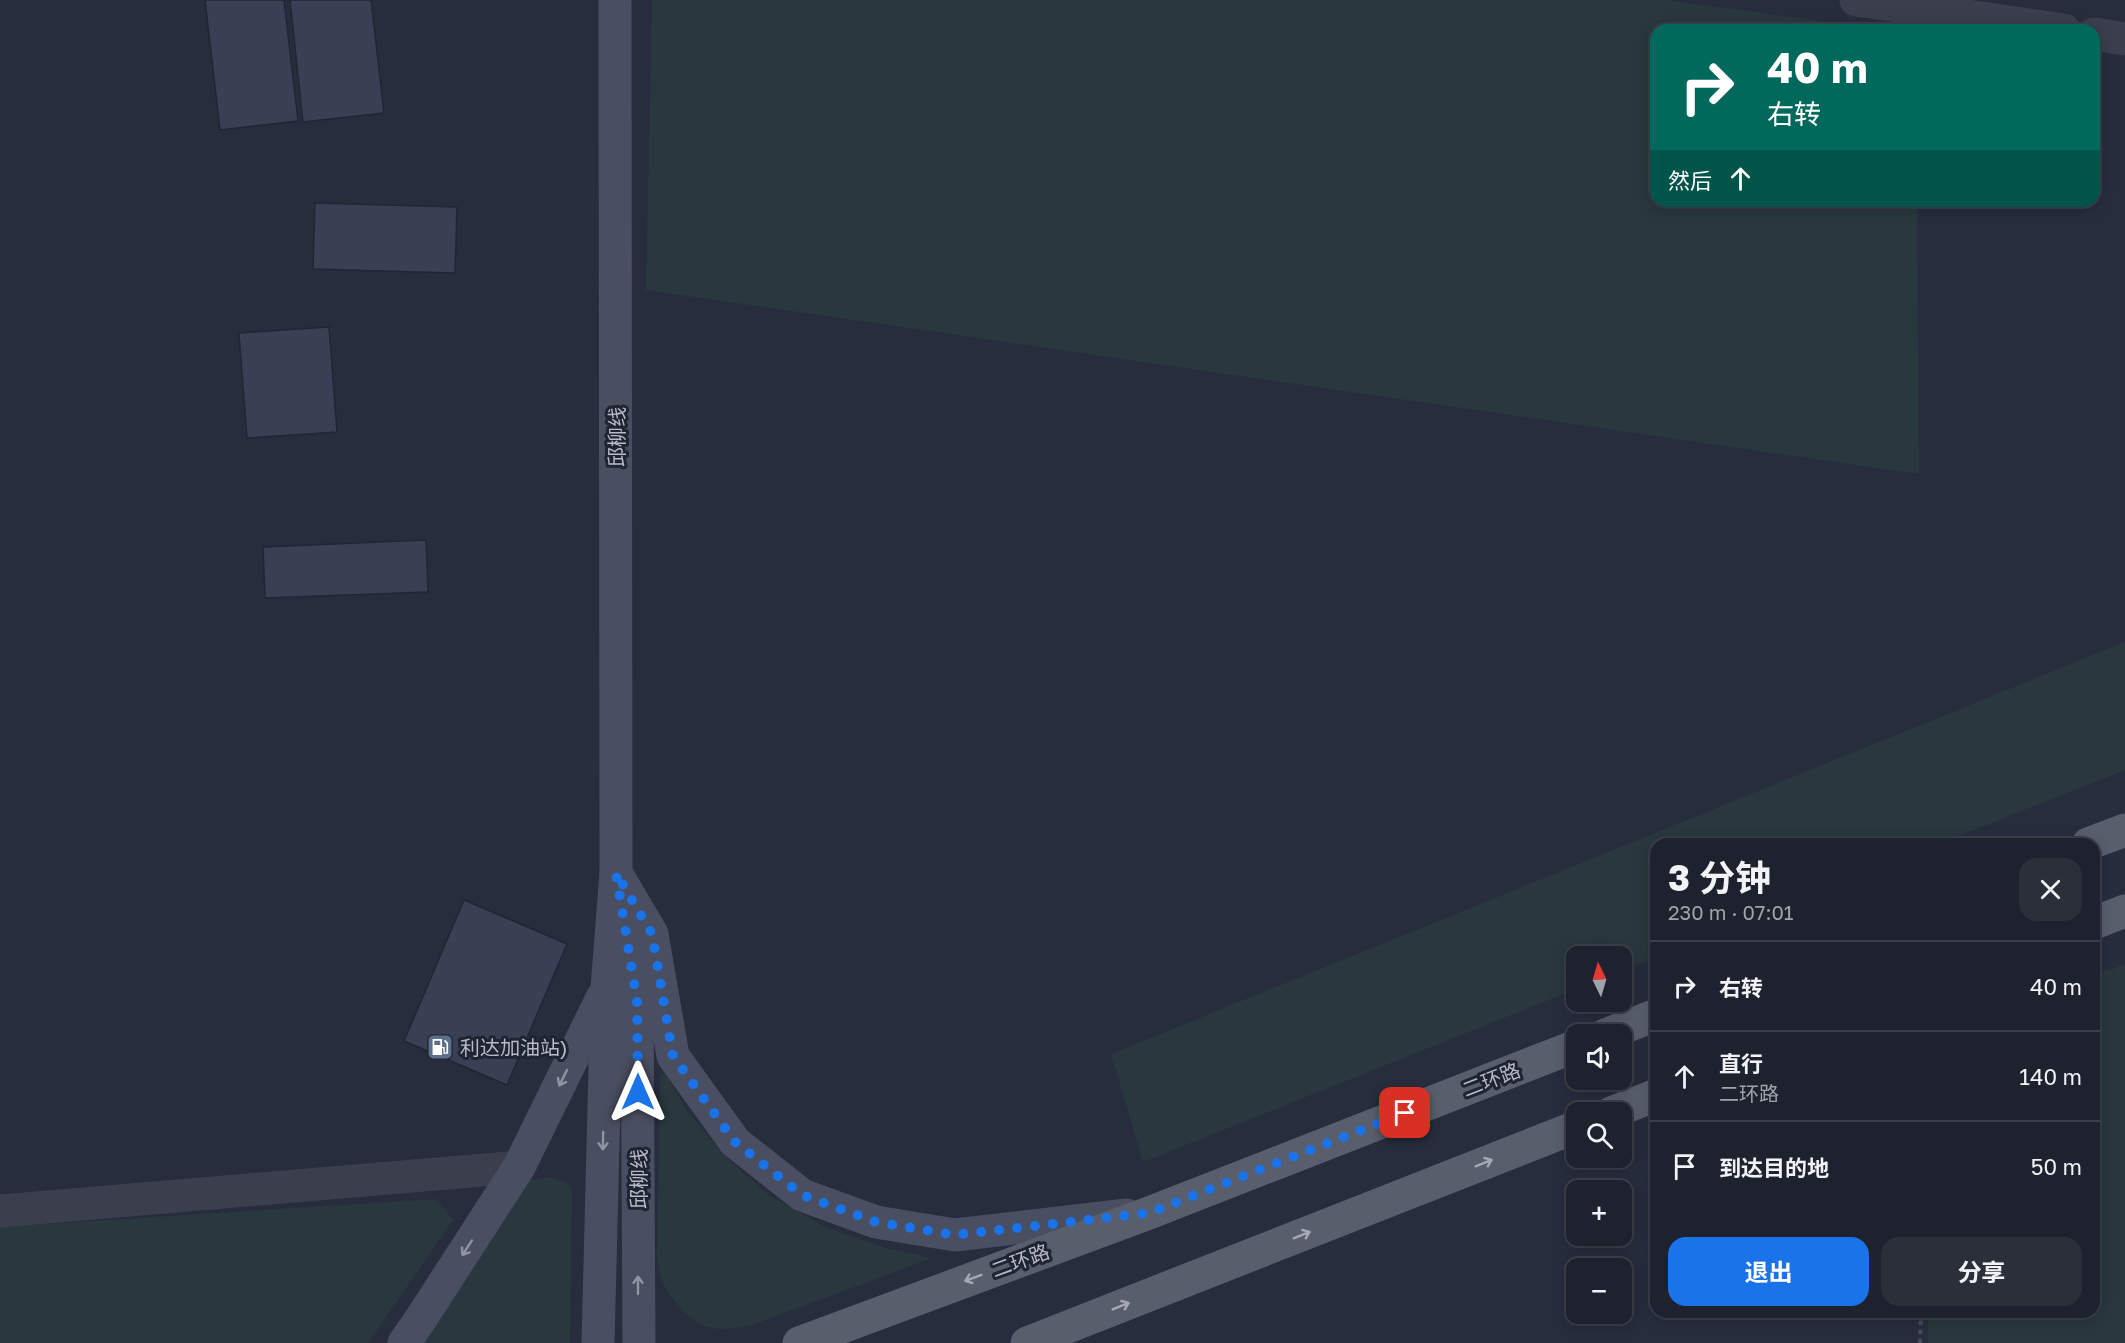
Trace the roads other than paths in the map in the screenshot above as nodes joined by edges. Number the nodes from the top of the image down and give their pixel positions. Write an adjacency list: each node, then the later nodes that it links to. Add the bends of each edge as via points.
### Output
1 (615, 0): 8 (main road, 邱柳线)
2 (1856, 0): 3 (street)
3 (2022, 24)
4 (2100, 35): 5 (street)
5 (2125, 39)
6 (2125, 830): 7 (main road)
7 (2100, 839)
8 (616, 873): 11 (main road, 邱柳线); 20 (main road, via 652,934 673,1056 735,1142 802,1195 876,1222 955,1235); 24 (main road, 邱柳线, one-way to 8, via 637,1001)
9 (2125, 911): 10 (main road)
10 (2100, 921)
11 (607, 988): 18 (main road, one-way to 18); 23 (main road, 邱柳线, one-way to 23)
12 (1650, 1017): 13 (main road)
13 (1632, 1024)
14 (1566, 1050): 20 (main road, 二环路)
15 (1650, 1097): 16 (main road)
16 (1632, 1105)
17 (1566, 1130): 21 (main road, one-way to 17)
18 (519, 1167): 19 (street); 22 (main road, one-way to 22)
19 (0, 1211)
20 (1149, 1213): 25 (main road, 二环路, one-way to 25)
21 (1061, 1334): 26 (main road)
22 (404, 1343)
23 (598, 1343)
24 (639, 1343)
25 (800, 1343)
26 (1028, 1343)

